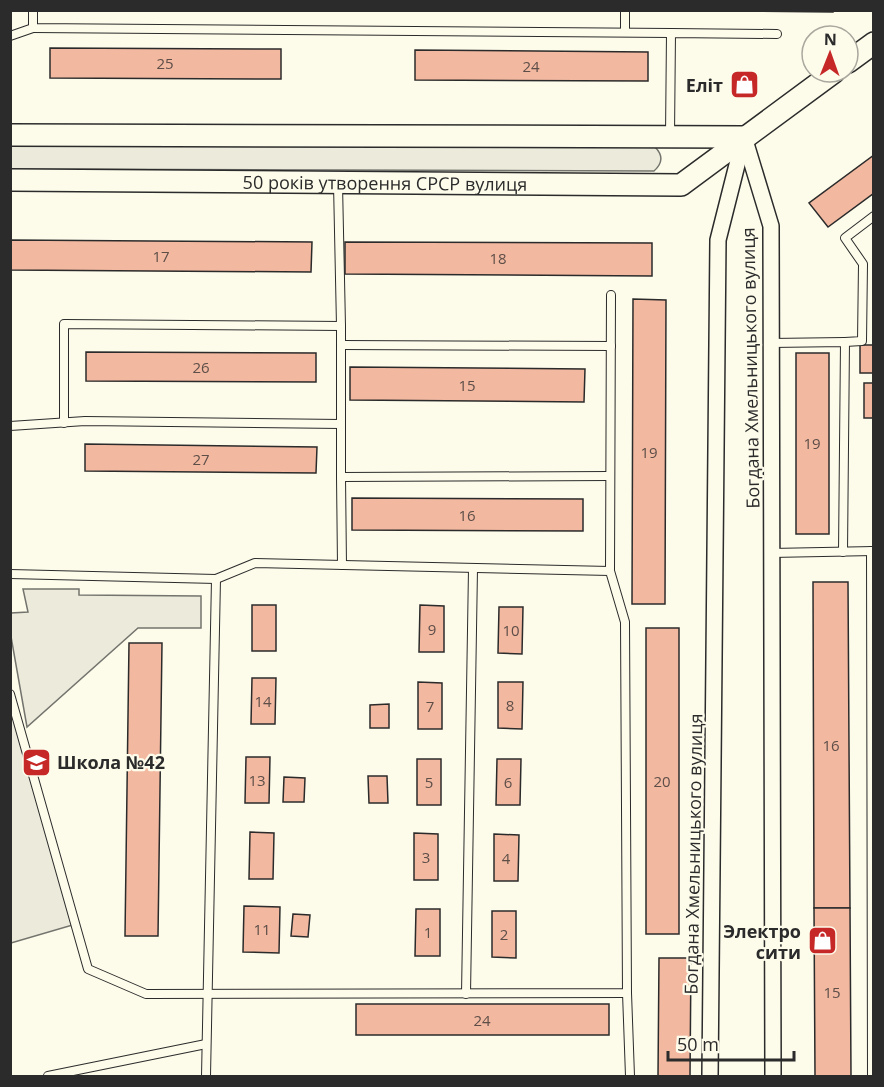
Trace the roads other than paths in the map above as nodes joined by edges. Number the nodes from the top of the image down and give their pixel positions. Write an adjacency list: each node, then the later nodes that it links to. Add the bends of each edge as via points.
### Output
1 (33, 10): 3 (lane)
2 (625, 10): 4 (lane)
3 (33, 28): 4 (lane); 7 (lane)
4 (625, 32): 5 (lane)
5 (671, 33): 6 (lane); 12 (lane)
6 (777, 34)
7 (10, 36)
8 (873, 43): 9 (main road)
9 (860, 53)
10 (817, 84): 13 (main road, 50 років утворення СРСР вулиця)
11 (10, 135): 12 (main road)
12 (670, 137): 13 (main road)
13 (744, 137): 15 (main road, 50 років утворення СРСР вулиця, via 681,185); 20 (street, Богдана Хмельницького вулиця, via 771,226); 44 (street, Богдана Хмельницького вулиця, via 718,240)
14 (10, 180): 15 (main road, 50 років утворення СРСР вулиця)
15 (338, 182): 18 (lane)
16 (873, 216): 19 (lane, via 845,238 863,264 862,341)
17 (611, 295): 22 (lane)
18 (341, 326): 21 (lane); 23 (lane, via 64,324)
19 (845, 342): 20 (lane); 29 (lane)
20 (771, 343): 30 (street, Богдана Хмельницького вулиця)
21 (341, 345): 22 (lane); 24 (lane)
22 (611, 346): 26 (lane)
23 (64, 423): 24 (lane); 25 (lane)
24 (341, 424): 27 (lane)
25 (10, 426)
26 (610, 476): 27 (lane); 33 (lane)
27 (341, 477): 31 (lane)
28 (872, 551): 29 (lane); 46 (lane)
29 (843, 552): 30 (lane)
30 (771, 553): 45 (street, Богдана Хмельницького вулиця)
31 (342, 565): 32 (lane); 35 (lane, via 255,563)
32 (473, 569): 33 (lane); 39 (lane)
33 (610, 572): 37 (lane, via 625,622)
34 (10, 574): 35 (lane)
35 (216, 579): 38 (lane)
36 (10, 694): 38 (lane, via 88,969 146,994)
37 (627, 993): 39 (lane); 43 (lane)
38 (207, 994): 39 (lane); 40 (lane)
39 (466, 994)
40 (206, 1044): 41 (lane); 42 (lane)
41 (48, 1077)
42 (206, 1077)
43 (630, 1077)
44 (710, 1077)
45 (773, 1077)
46 (872, 1077)

